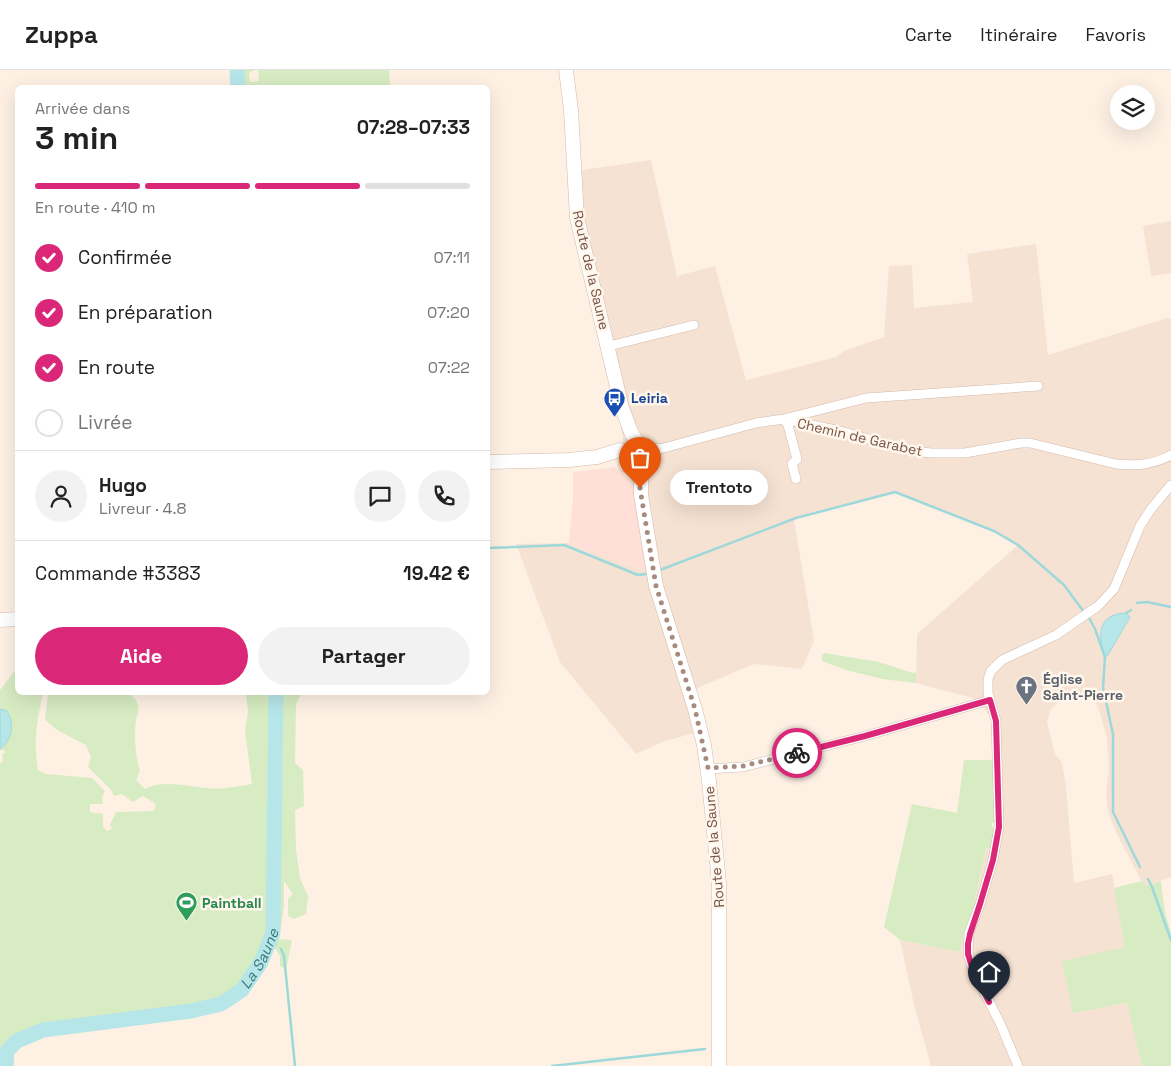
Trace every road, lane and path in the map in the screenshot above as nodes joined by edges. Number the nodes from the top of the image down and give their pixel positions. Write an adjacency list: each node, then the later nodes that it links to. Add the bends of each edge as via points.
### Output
1 (566, 70): 3 (street, Route de la Saune, via 577,218)
2 (694, 325): 3 (street)
3 (609, 346): 5 (street, Route de la Saune)
4 (1038, 386): 6 (street, Chemin de Garabet, via 866,398)
5 (622, 408): 7 (street, Route de la Saune); 9 (street, Route de la Saune)
6 (784, 419): 7 (street, Chemin de Garabet, via 756,423); 8 (street, Chemin de Garabet, via 931,453 965,453 1030,443 1130,466 1154,463); 11 (street, via 797,459 792,464)
7 (640, 453): 9 (street, via 634,466); 9 (street, via 631,442); 13 (street, Route de la Saune)
8 (1171, 455)
9 (622, 456): 10 (street); 13 (street, Route de la Saune)
10 (490, 462)
11 (796, 479)
12 (1171, 485): 16 (street, via 1140,526 1114,589 1081,619 996,666 988,679)
13 (640, 488): 17 (street, Route de la Saune, via 656,586 695,709)
14 (15, 619): 15 (street)
15 (0, 620)
16 (990, 700): 17 (street, via 753,764); 19 (street, via 996,721 999,827 993,860 970,934 968,954)
17 (708, 768): 18 (street, Route de la Saune, via 719,883)
18 (719, 1066)
19 (1018, 1066)

